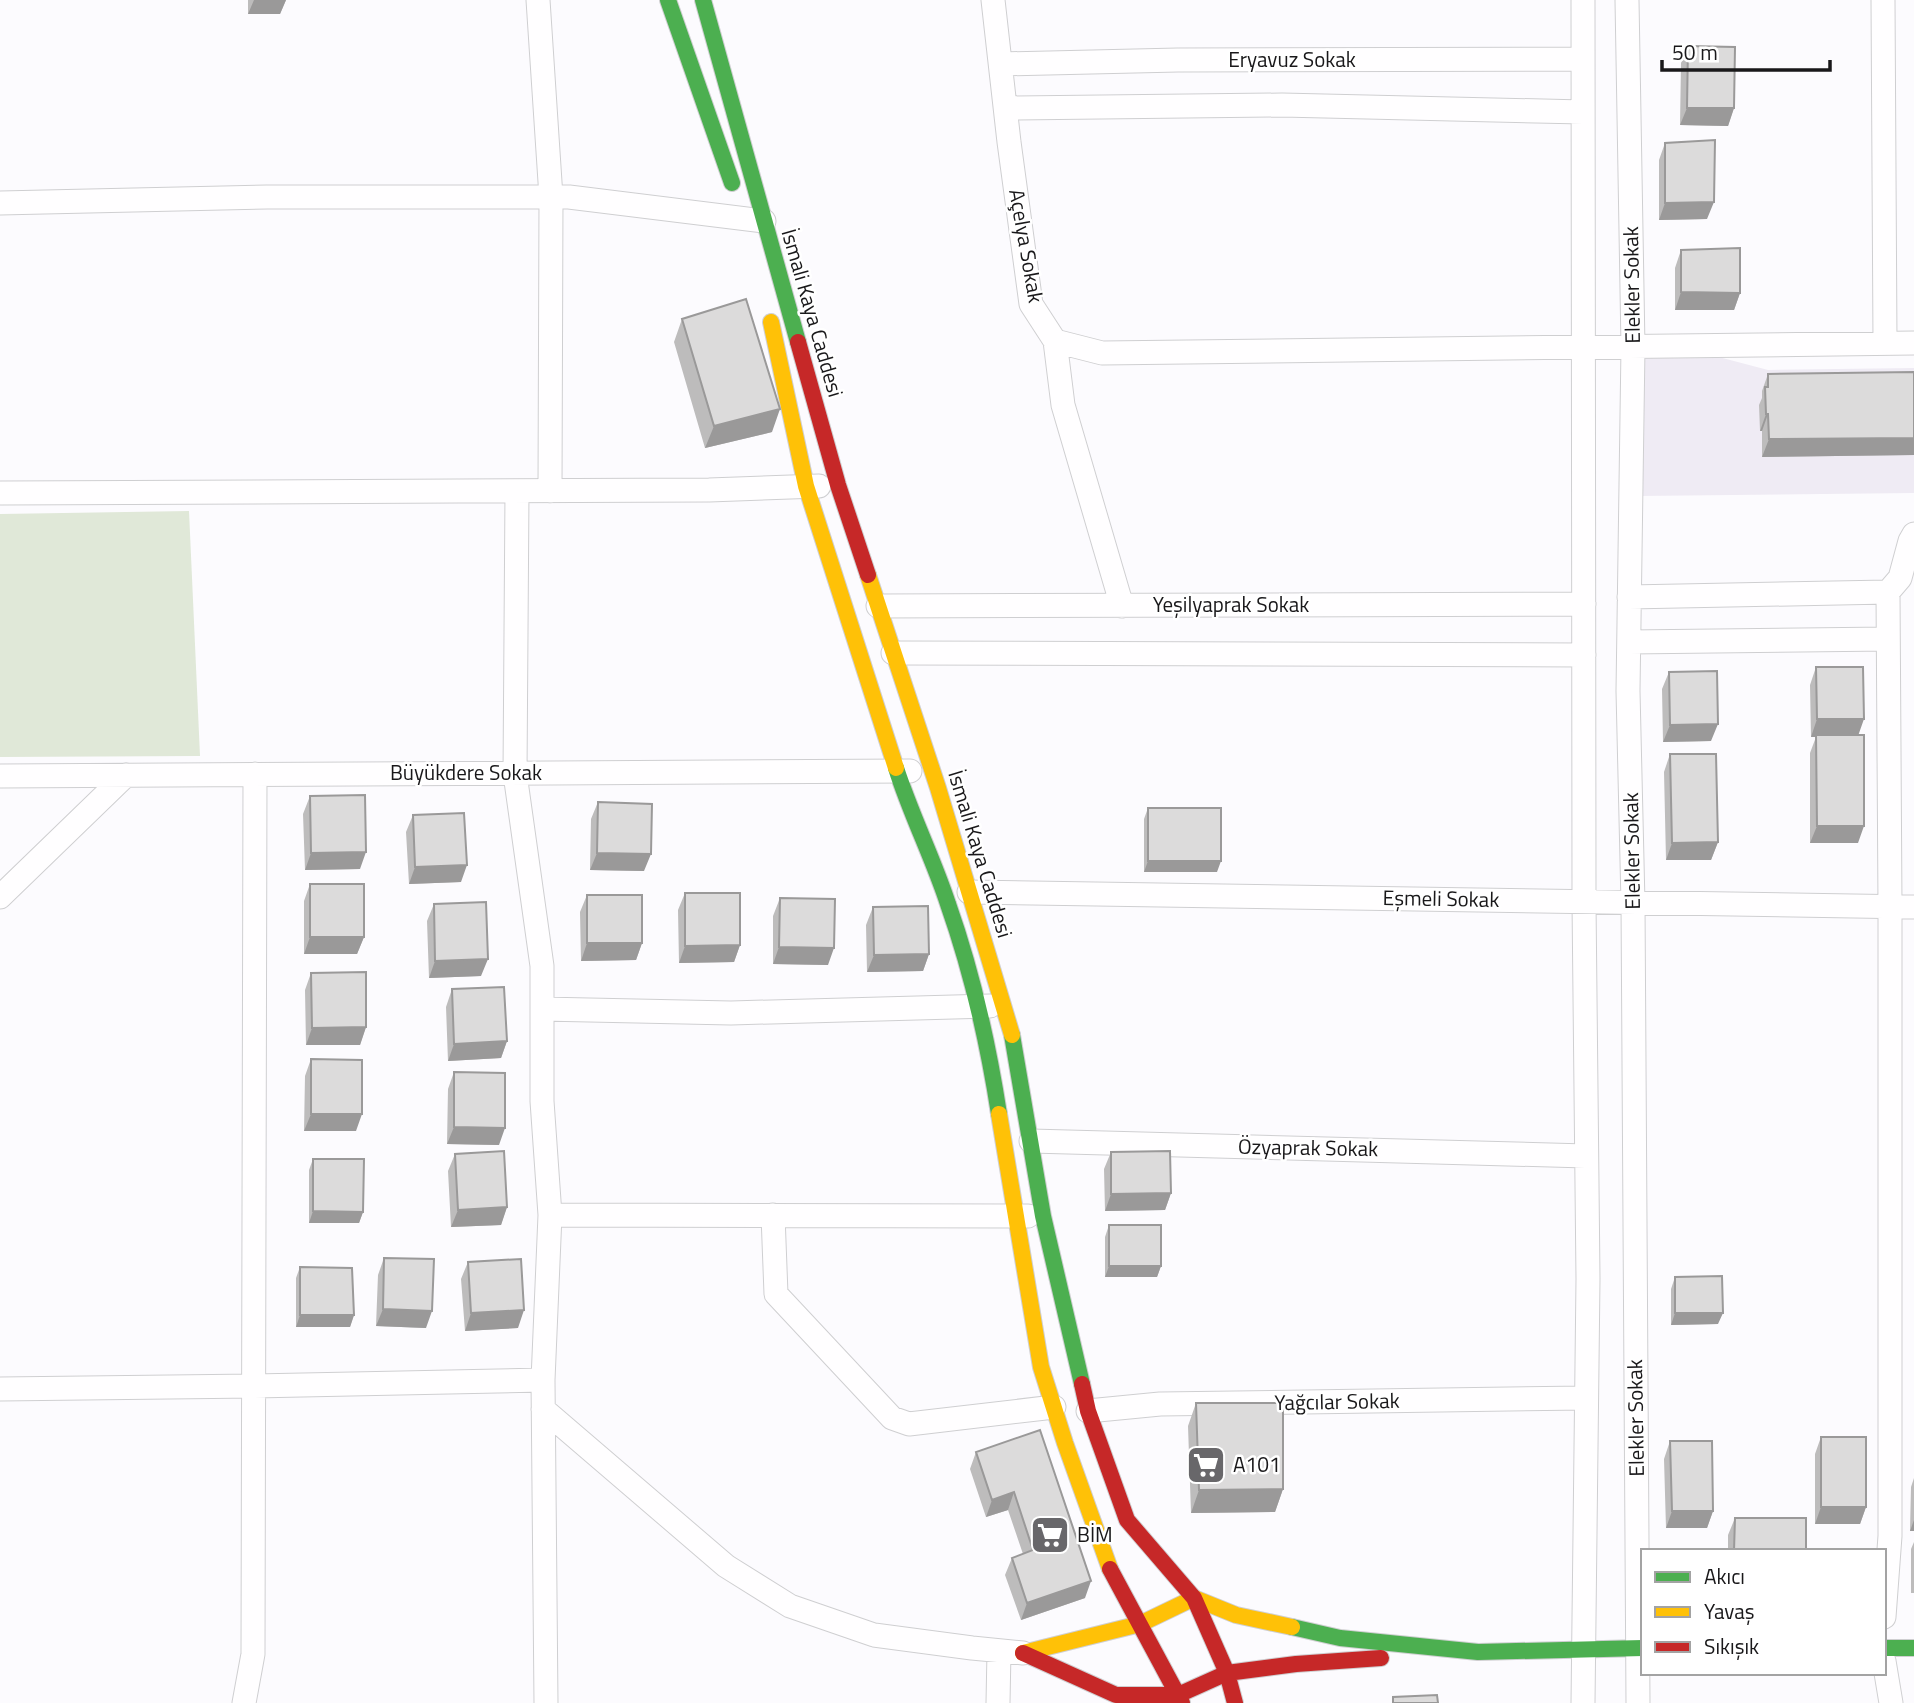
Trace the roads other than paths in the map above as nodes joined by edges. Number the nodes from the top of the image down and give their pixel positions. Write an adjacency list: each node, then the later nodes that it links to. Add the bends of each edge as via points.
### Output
1 (538, 0): 12 (street)
2 (668, 0): 14 (street)
3 (993, 0): 9 (street, Açelya Sokak)
4 (1583, 0): 8 (street)
5 (1627, 0): 20 (street, Elekler Sokak)
6 (1882, 0): 17 (street)
7 (705, 4): 14 (street, İsmali Kaya Caddesi)
8 (1583, 59): 9 (street, Eryavuz Sokak); 11 (street)
9 (1001, 64): 10 (street, Açelya Sokak)
10 (1006, 108): 11 (street, via 1282,105); 16 (street, Açelya Sokak, via 1031,304)
11 (1583, 112): 19 (street)
12 (551, 197): 13 (street); 14 (street); 24 (street)
13 (0, 203)
14 (747, 215): 21 (street, İsmali Kaya Caddesi)
15 (769, 313): 22 (street)
16 (1055, 341): 19 (street, via 1102,353); 31 (street, Açelya Sokak, via 1063,405)
17 (1885, 343): 18 (street); 20 (street)
18 (1914, 343)
19 (1583, 347): 20 (street); 29 (street)
20 (1633, 347): 28 (street, Elekler Sokak)
21 (838, 485): 22 (street); 30 (street, İsmali Kaya Caddesi)
22 (806, 486): 24 (street); 36 (street)
23 (517, 491): 24 (street); 25 (street); 39 (street)
24 (550, 491)
25 (0, 493)
26 (1914, 534): 27 (street, via 1900,578)
27 (1888, 592): 28 (street); 32 (street)
28 (1629, 597): 33 (street, Elekler Sokak)
29 (1584, 604): 31 (street, Yeşilyaprak Sokak); 35 (street)
30 (878, 606): 31 (street, Yeşilyaprak Sokak); 34 (street, İsmali Kaya Caddesi)
31 (1122, 606)
32 (1888, 639): 33 (street); 46 (street)
33 (1629, 642): 45 (street, Elekler Sokak)
34 (893, 653): 35 (street); 37 (street, İsmali Kaya Caddesi)
35 (1584, 655): 44 (street)
36 (897, 771): 37 (street, Büyükdere Sokak); 39 (street, Büyükdere Sokak); 48 (street, via 948,903)
37 (933, 771): 42 (street, İsmali Kaya Caddesi)
38 (256, 774): 39 (street, Büyükdere Sokak); 40 (street, Büyükdere Sokak); 58 (street)
39 (515, 774): 50 (street, via 542,966)
40 (126, 775): 41 (street, Büyükdere Sokak); 43 (street)
41 (0, 776)
42 (969, 891): 44 (street, Eşmeli Sokak); 49 (street, İsmali Kaya Caddesi)
43 (0, 897)
44 (1584, 902): 45 (street, Eşmeli Sokak); 52 (street)
45 (1633, 903): 46 (street, Eşmeli Sokak); 67 (street, Elekler Sokak)
46 (1890, 907): 47 (street, Eşmeli Sokak); 64 (street, via 1890,1536)
47 (1914, 907)
48 (978, 1006): 49 (street); 50 (street, via 731,1013); 55 (street)
49 (1003, 1006): 51 (street, İsmali Kaya Caddesi, via 1015,1045)
50 (542, 1009): 53 (street, via 542,1101)
51 (1031, 1141): 52 (street, Özyaprak Sokak); 56 (street, İsmali Kaya Caddesi)
52 (1586, 1156): 60 (street)
53 (550, 1215): 54 (street); 57 (street)
54 (773, 1215): 55 (street); 61 (street, via 776,1294 892,1418 909,1424)
55 (1015, 1216): 56 (street); 61 (street, via 1041,1367)
56 (1043, 1216): 63 (street, İsmali Kaya Caddesi)
57 (543, 1380): 58 (street); 62 (street)
58 (254, 1386): 59 (street); 77 (street, via 253,1654)
59 (0, 1389)
60 (1586, 1398): 63 (street, Yağcılar Sokak, via 1160,1404); 70 (street)
61 (1054, 1407): 66 (street, via 1108,1565)
62 (543, 1409): 71 (street, via 726,1566 790,1606 874,1635); 78 (street)
63 (1088, 1411): 65 (street, İsmali Kaya Caddesi, via 1127,1520)
64 (1886, 1590)
65 (1194, 1598): 66 (street); 72 (street, via 1236,1615 1340,1638); 74 (street, İsmali Kaya Caddesi)
66 (1140, 1624): 73 (street); 76 (street)
67 (1641, 1648): 70 (street); 82 (street, Elekler Sokak)
68 (1886, 1648): 69 (street)
69 (1914, 1648)
70 (1583, 1650): 72 (street); 81 (street)
71 (999, 1651): 73 (street); 79 (street)
72 (1478, 1652): 74 (street)
73 (1023, 1653): 76 (street, via 1116,1695)
74 (1227, 1673): 76 (street); 80 (street, İsmali Kaya Caddesi)
75 (1886, 1673): 83 (street)
76 (1180, 1699)
77 (244, 1703)
78 (546, 1703)
79 (998, 1703)
80 (1235, 1703)
81 (1583, 1703)
82 (1638, 1703)
83 (1891, 1703)

